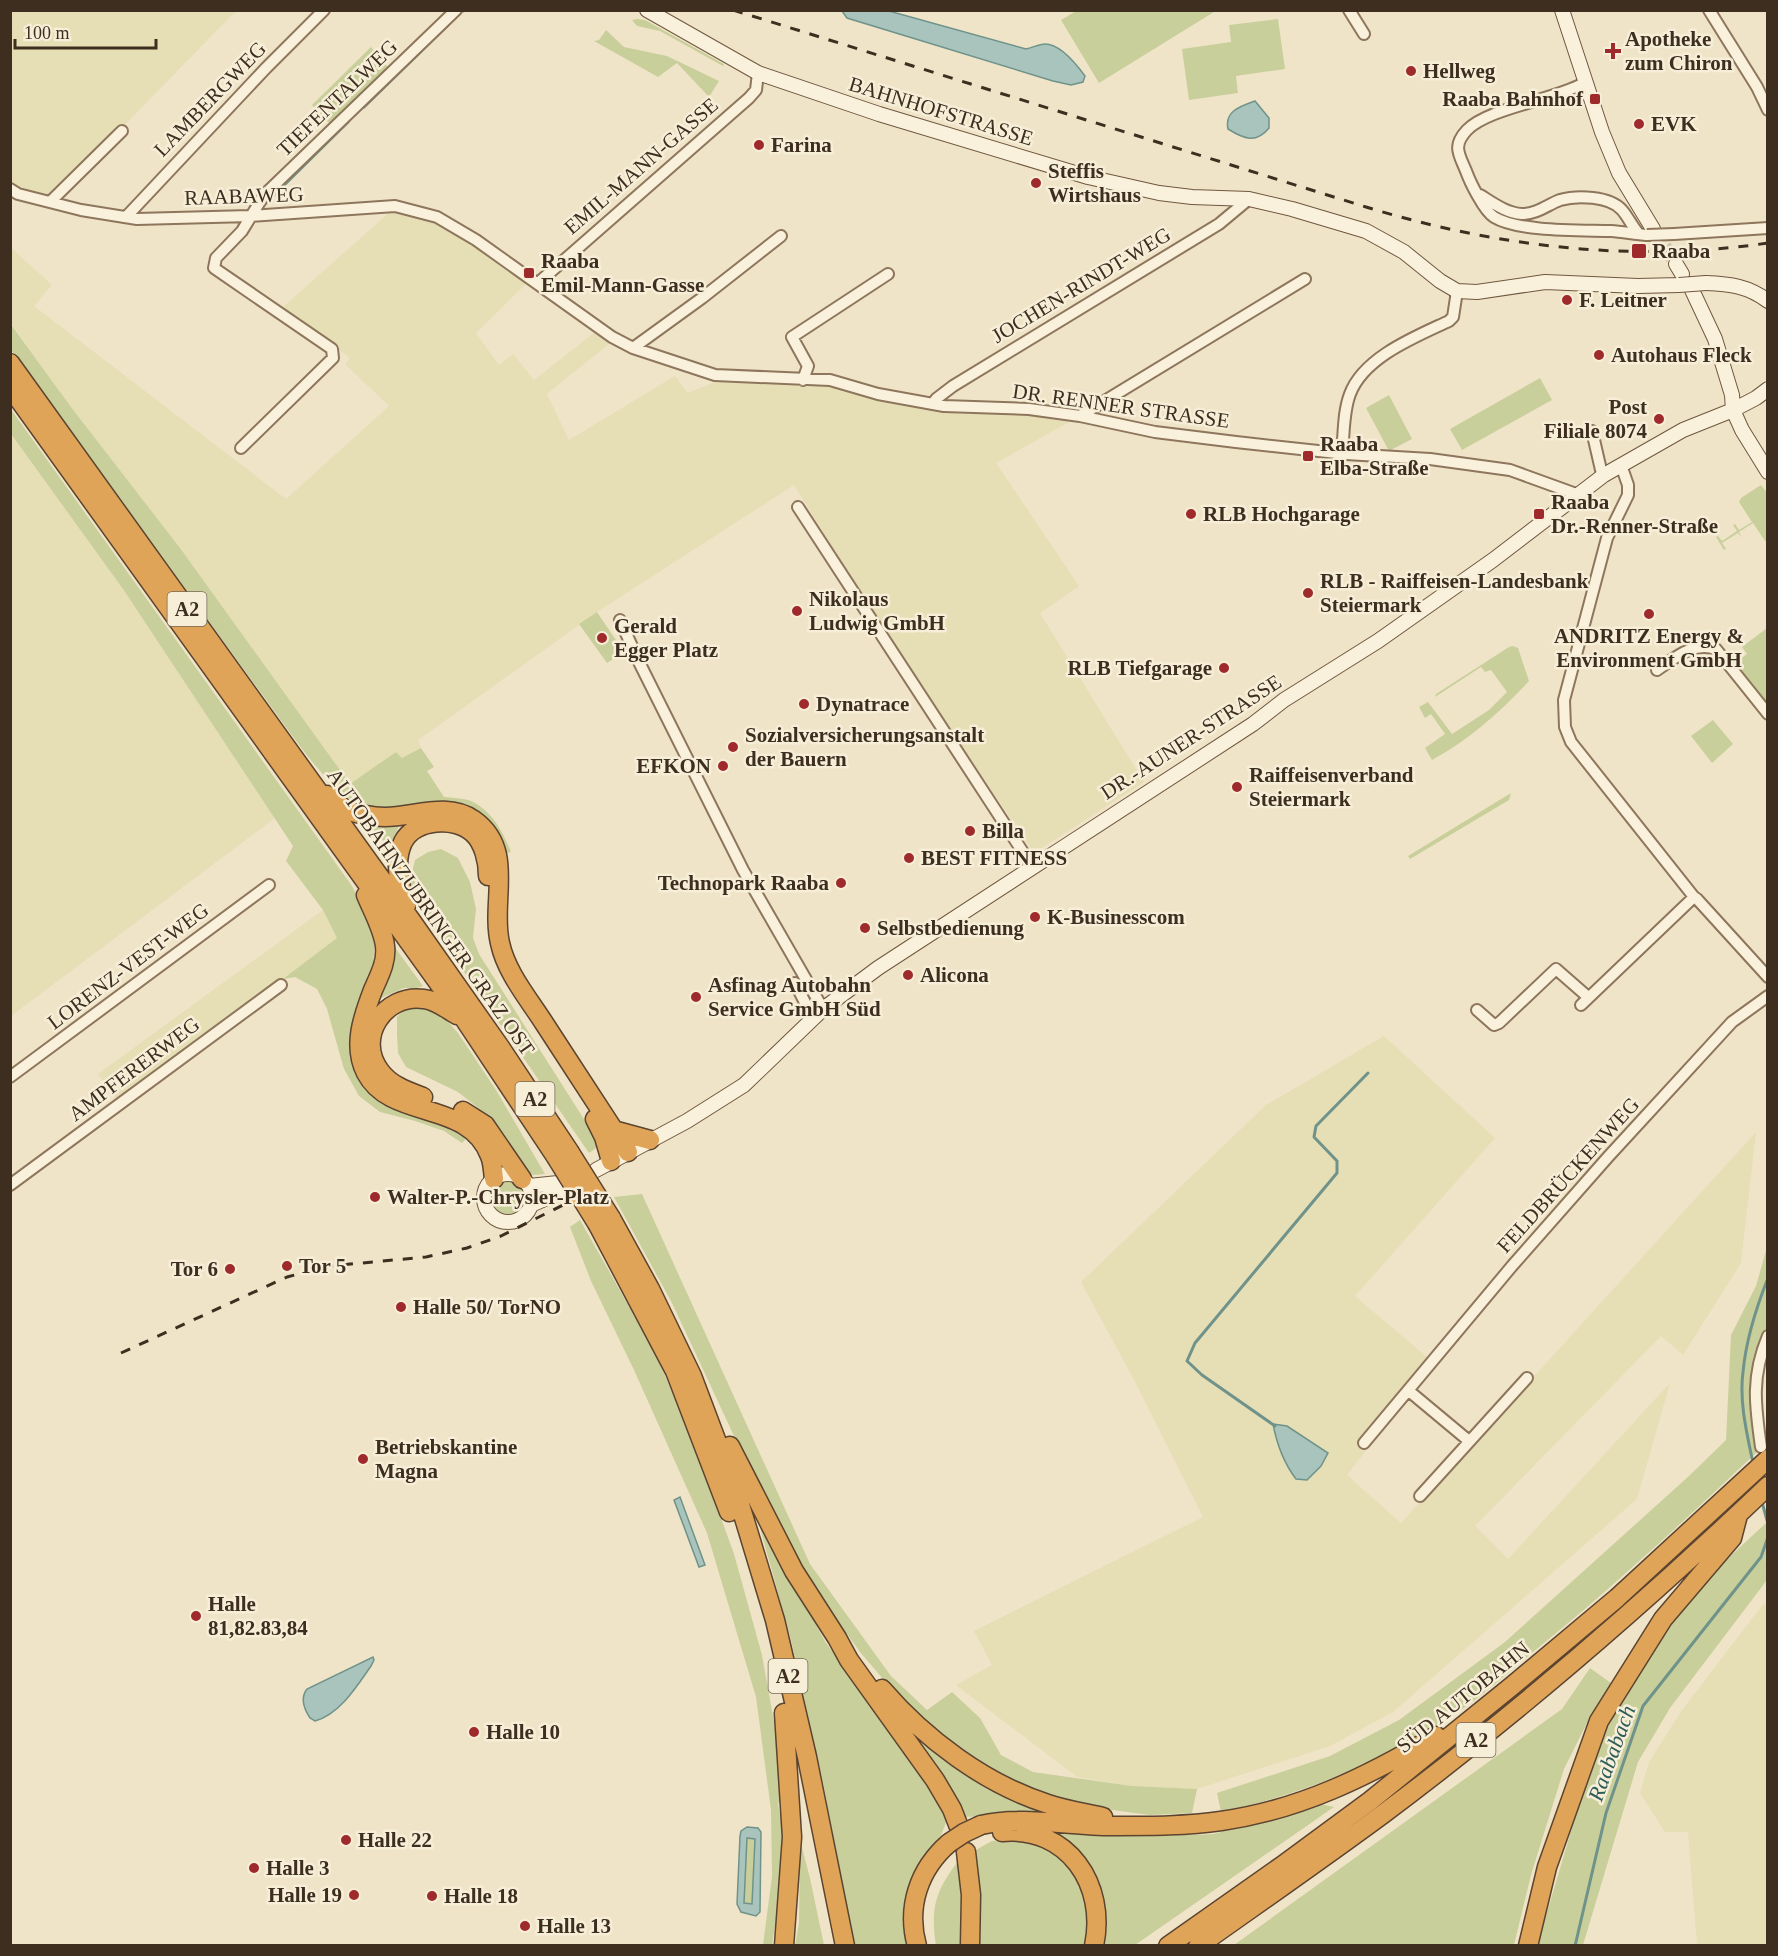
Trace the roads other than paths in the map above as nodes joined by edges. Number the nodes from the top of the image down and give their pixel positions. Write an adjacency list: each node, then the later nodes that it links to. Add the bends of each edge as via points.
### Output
1 (324, 10): 18 (street, LAMBERGWEG)
2 (456, 10): 17 (street, TIEFENTALWEG, via 264,195)
3 (647, 10): 8 (main road, BAHNHOFSTRASSE)
4 (1349, 10): 7 (street)
5 (1562, 10): 9 (main road)
6 (1709, 10): 10 (street)
7 (1364, 34)
8 (758, 73): 14 (main road, BAHNHOFSTRASSE, via 1088,177 1159,193); 27 (street, EMIL-MANN-GASSE, via 756,90 749,98)
9 (1584, 83): 13 (street, via 1488,117 1467,129 1457,150); 21 (main road)
10 (1767, 110)
11 (122, 131): 15 (street)
12 (13, 194): 15 (street, RAABAWEG)
13 (1477, 194): 16 (street, via 1507,211); 19 (street, via 1492,216)
14 (1249, 199): 28 (main road, BAHNHOFSTRASSE, via 1366,231 1404,252); 35 (street, JOCHEN-RINDT-WEG, via 1219,224 953,386)
15 (50, 202): 18 (street, RAABAWEG)
16 (1537, 212): 19 (street); 21 (street, via 1561,200 1598,200 1613,203)
17 (250, 216): 18 (street, RAABAWEG); 23 (street, RAABAWEG, via 395,206 437,218); 39 (street, TIEFENTALWEG, via 242,231 216,258 214,268 332,349 333,358)
18 (126, 217)
19 (1539, 228): 21 (street)
20 (1767, 228): 21 (street, bridge)
21 (1646, 232)
22 (781, 236): 30 (street)
23 (476, 240): 27 (street, DR. RENNER STRASSE)
24 (888, 274): 32 (street, via 792,337 808,366)
25 (1682, 278): 28 (main road, via 1638,286 1545,282 1477,292); 29 (main road, bridge, via 1733,284 1752,290); 36 (main road, via 1703,310 1715,339)
26 (1305, 279): 37 (street)
27 (538, 284): 30 (street, DR. RENNER STRASSE)
28 (1457, 291): 40 (street, via 1449,321 1375,361 1361,373 1350,394)
29 (1767, 301)
30 (633, 348): 32 (street, DR. RENNER STRASSE, via 715,375)
31 (10, 363): 49 (highway, AUTOBAHNZUBRINGER GRAZ OST / A2)
32 (802, 380): 35 (street, DR. RENNER STRASSE, via 830,380)
33 (10, 387): 50 (highway, AUTOBAHNZUBRINGER GRAZ OST / A2)
34 (1767, 389): 36 (main road)
35 (933, 404): 37 (street, DR. RENNER STRASSE)
36 (1733, 410): 41 (main road, DR.-AUNER-STRASSE, via 1683,430); 42 (main road)
37 (1080, 416): 40 (street, DR. RENNER STRASSE, via 1155,432)
38 (1592, 431): 43 (street)
39 (241, 448)
40 (1342, 454): 44 (street, DR. RENNER STRASSE, via 1430,459 1510,470)
41 (1622, 465): 43 (main road, DR.-AUNER-STRASSE); 53 (street, via 1628,495 1604,550 1564,700 1564,727)
42 (1767, 472)
43 (1605, 475): 44 (main road, DR.-AUNER-STRASSE)
44 (1579, 495): 51 (main road, DR.-AUNER-STRASSE, via 1378,641)
45 (798, 507): 51 (street)
46 (620, 620): 60 (street)
47 (1657, 670): 48 (street, via 1691,648 1709,646 1716,649)
48 (1767, 714)
49 (316, 788): 54 (highway, AUTOBAHNZUBRINGER GRAZ OST / A2); 63 (highway, via 346,809 370,815 384,817 435,810 464,815 490,837 499,863 499,936 505,958)
50 (352, 863): 61 (highway, AUTOBAHNZUBRINGER GRAZ OST / A2); 68 (highway, via 385,948 359,1036 366,1073 379,1090 399,1101 439,1113 472,1130 491,1157)
51 (1032, 866): 60 (main road, DR.-AUNER-STRASSE, via 885,963)
52 (269, 885): 62 (street, LORENZ-VEST-WEG)
53 (1694, 897): 55 (street); 59 (street, via 1585,1001 1556,969 1499,1023 1490,1023)
54 (410, 919): 66 (highway, AUTOBAHNZUBRINGER GRAZ OST / A2, via 500,1047); 67 (highway, via 398,870 404,840 433,823 445,822 473,833 488,866 487,929 494,963 596,1122 604,1137)
55 (1767, 977)
56 (795, 983): 60 (street)
57 (281, 985): 70 (street, AMPFERERWEG)
58 (1767, 996): 76 (street, FELDBRÜCKENWEG, via 1732,1022 1608,1157)
59 (1477, 1010)
60 (818, 1014): 64 (main road, DR.-AUNER-STRASSE, via 744,1085)
61 (463, 1017): 66 (highway, AUTOBAHNZUBRINGER GRAZ OST / A2); 69 (highway, via 424,999 392,1004 374,1024 374,1059 378,1069 395,1085 448,1104 485,1125)
62 (10, 1077)
63 (613, 1130): 64 (highway); 65 (highway)
64 (650, 1140): 65 (main road, DR.-AUNER-STRASSE)
65 (628, 1152): 67 (main road, DR.-AUNER-STRASSE)
66 (563, 1154): 72 (highway, AUTOBAHNZUBRINGER GRAZ OST / A2, bridge)
67 (604, 1165)
68 (494, 1179): 69 (main road, via 510,1175); 71 (main road, via 486,1190 485,1206 497,1220 522,1218)
69 (525, 1183): 71 (main road, via 532,1196); 71 (main road, via 560,1187)
70 (10, 1185)
71 (531, 1205)
72 (605, 1222): 74 (highway, AUTOBAHNZUBRINGER GRAZ OST / A2, via 650,1289); 84 (highway, AUTOBAHNZUBRINGER GRAZ OST / A2, via 675,1371 723,1492 760,1610)
73 (1767, 1336): 79 (street, via 1755,1386)
74 (692, 1376): 83 (highway, via 714,1410 794,1571); 92 (highway, AUTOBAHNZUBRINGER GRAZ OST / A2, via 738,1498 775,1620)
75 (1527, 1378): 77 (street)
76 (1409, 1391): 77 (street); 78 (street, FELDBRÜCKENWEG)
77 (1469, 1441): 81 (street)
78 (1364, 1443)
79 (1764, 1453): 85 (highway, SÜD AUTOBAHN / A2, via 1733,1493 1617,1598)
80 (1767, 1486): 82 (highway, SÜD AUTOBAHN / A2)
81 (1420, 1496)
82 (1738, 1515): 98 (highway, SÜD AUTOBAHN / A2, via 1527,1700 1384,1812); 99 (highway, via 1732,1538 1663,1619 1599,1721 1547,1867)
83 (837, 1638): 86 (highway, via 916,1724 996,1782 1048,1804); 87 (highway, via 935,1780)
84 (784, 1713): 90 (highway, via 792,1837); 91 (highway, AUTOBAHNZUBRINGER GRAZ OST / A2)
85 (1477, 1714): 86 (highway, via 1355,1781 1283,1807 1222,1821); 97 (highway, SÜD AUTOBAHN / A2, via 1370,1801)
86 (1146, 1825): 88 (highway, via 1020,1821)
87 (959, 1827)
88 (983, 1830): 89 (highway, bridge, via 964,1833); 96 (highway, via 1040,1837 1077,1863 1096,1902)
89 (956, 1849): 93 (highway, via 928,1865 916,1894 913,1916); 94 (highway, via 934,1877 927,1896); 95 (highway, via 971,1895)
90 (784, 1946)
91 (833, 1946)
92 (845, 1946)
93 (917, 1946)
94 (929, 1946)
95 (970, 1946)
96 (1094, 1946)
97 (1168, 1946)
98 (1198, 1946)
99 (1528, 1946)

